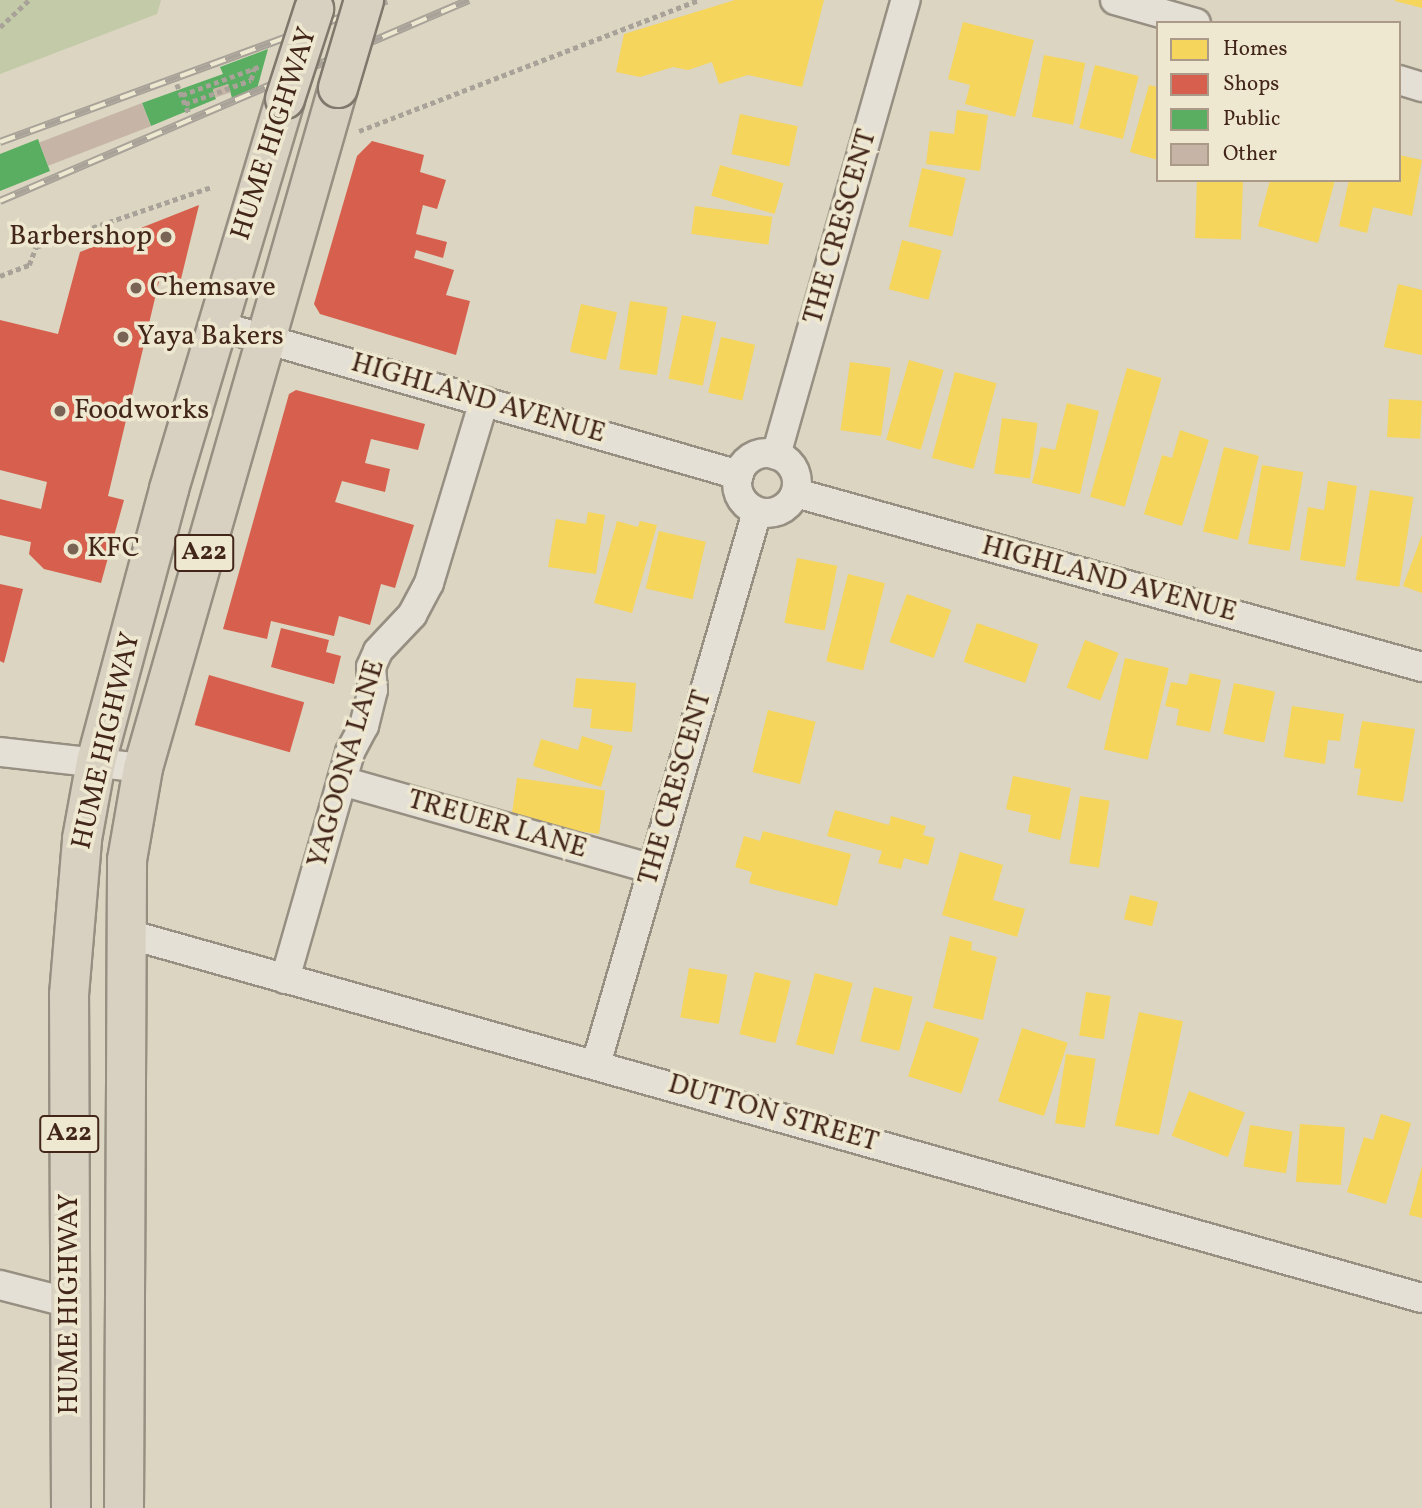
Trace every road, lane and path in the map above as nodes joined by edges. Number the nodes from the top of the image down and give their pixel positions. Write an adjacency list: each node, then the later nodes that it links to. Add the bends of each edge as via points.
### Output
1 (29, 0): 8 (path)
2 (364, 0): 21 (highway, HUME HIGHWAY / A22, bridge)
3 (698, 0): 17 (path)
4 (906, 0): 23 (street, THE CRESCENT)
5 (1115, 0): 7 (street)
6 (316, 4): 20 (highway, HUME HIGHWAY / A22, bridge)
7 (1189, 21)
8 (0, 27)
9 (265, 67): 10 (path)
10 (254, 68): 14 (path); 15 (path, via 251,80)
11 (1401, 81): 13 (street)
12 (177, 84): 14 (path)
13 (1422, 86)
14 (182, 95): 15 (path)
15 (185, 104): 16 (path)
16 (189, 114)
17 (352, 134)
18 (211, 187): 19 (path, via 36,247 29,264)
19 (0, 276)
20 (216, 325): 21 (street, HIGHLAND AVENUE); 29 (highway, HUME HIGHWAY / A22)
21 (268, 340): 22 (street, HIGHLAND AVENUE); 30 (highway, HUME HIGHWAY / A22)
22 (484, 401): 24 (street, HIGHLAND AVENUE); 31 (street, YAGOONA LANE, via 429,583 412,615 378,651 371,667 373,690 364,726)
23 (776, 455): 24 (street, via 749,460); 25 (street, via 792,465)
24 (738, 475): 26 (street, via 739,493)
25 (796, 493): 26 (street, via 776,512); 27 (street, HIGHLAND AVENUE)
26 (757, 512): 32 (street, THE CRESCENT)
27 (1422, 667)
28 (0, 752): 29 (street)
29 (96, 762): 30 (street); 38 (highway, HUME HIGHWAY / A22, via 80,850 69,995)
30 (143, 768): 33 (highway, HUME HIGHWAY / A22, via 127,860)
31 (342, 781): 32 (street, TREUER LANE); 34 (street, YAGOONA LANE)
32 (652, 869): 35 (street, THE CRESCENT)
33 (124, 933): 34 (street, DUTTON STREET); 40 (highway, HUME HIGHWAY / A22)
34 (285, 979): 35 (street, DUTTON STREET)
35 (596, 1064): 37 (street, DUTTON STREET)
36 (0, 1285): 38 (street)
37 (1422, 1298)
38 (70, 1303): 39 (highway, HUME HIGHWAY / A22)
39 (71, 1508)
40 (124, 1508)

